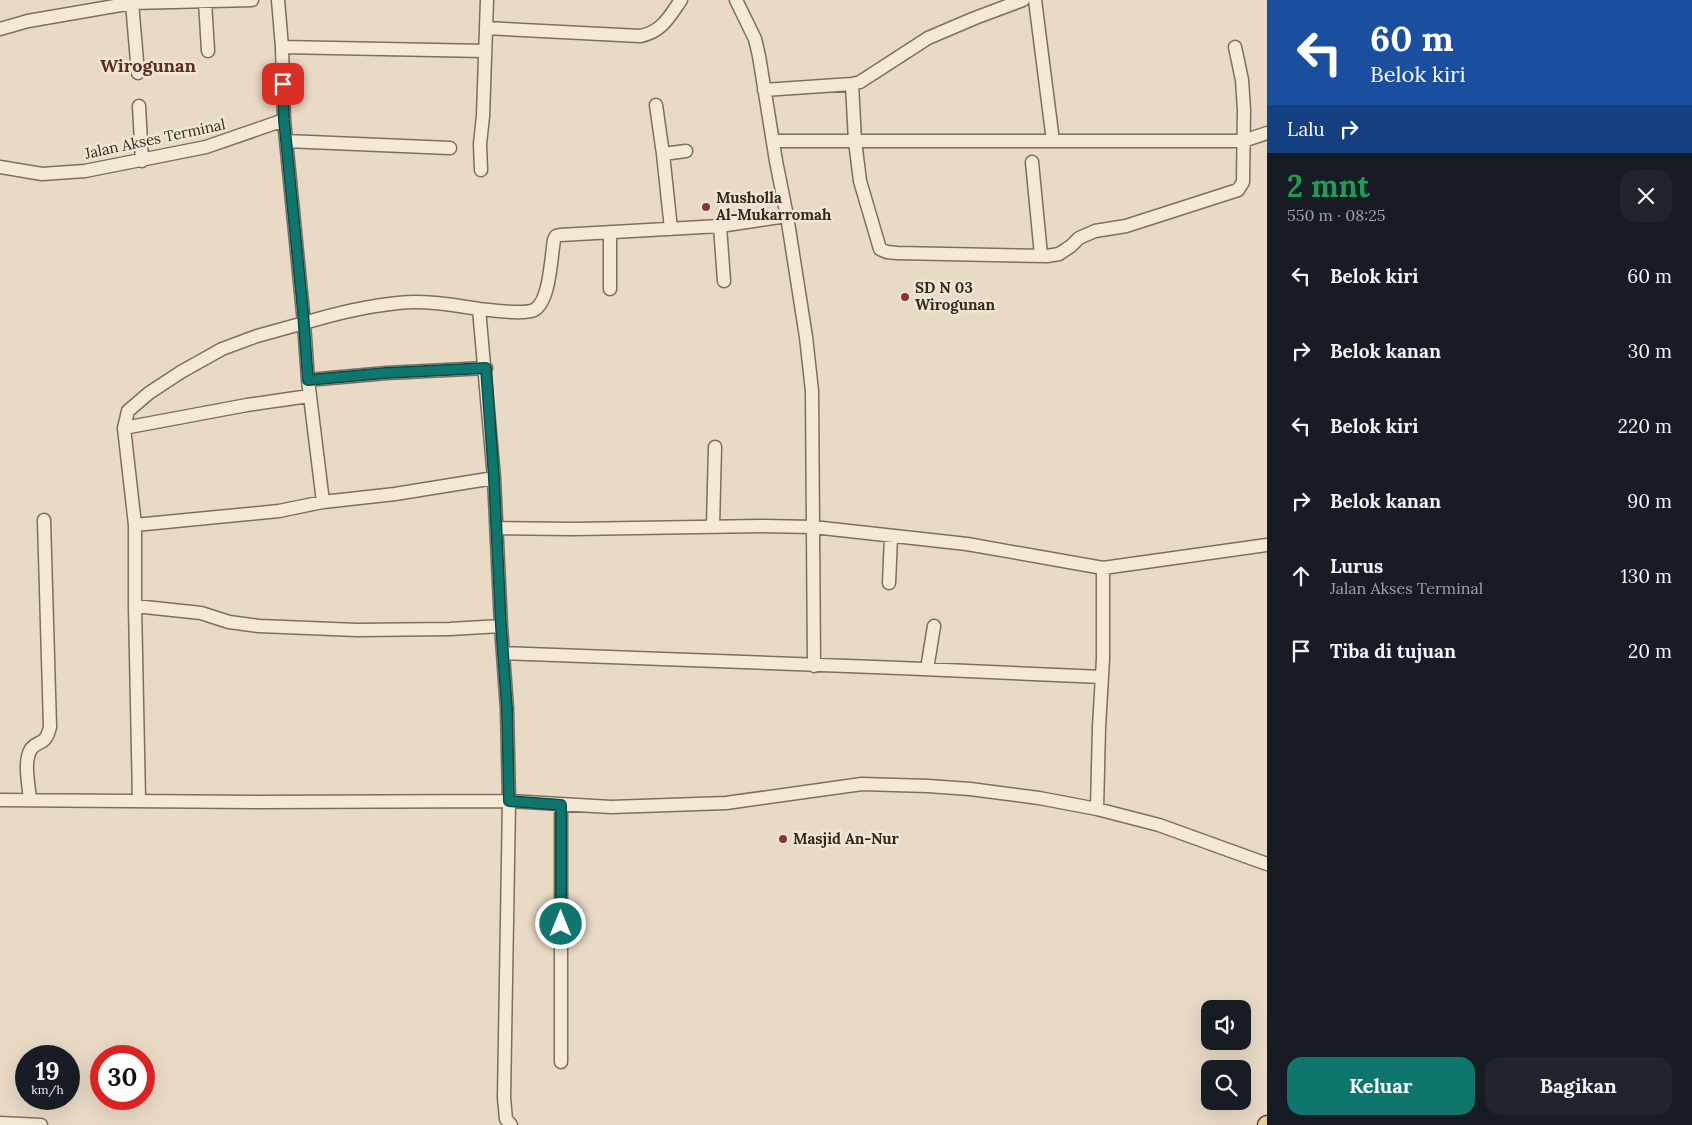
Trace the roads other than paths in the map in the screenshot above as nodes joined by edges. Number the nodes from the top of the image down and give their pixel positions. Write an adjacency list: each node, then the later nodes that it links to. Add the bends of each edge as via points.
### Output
1 (252, 0): 9 (street)
2 (278, 0): 13 (street)
3 (488, 0): 11 (street)
4 (681, 0): 11 (street, via 663,24 651,34 640,36)
5 (736, 0): 19 (street, via 755,40)
6 (1023, 0): 18 (street, via 928,38 872,75)
7 (1035, 0): 27 (street)
8 (176, 1): 9 (street); 10 (street)
9 (206, 1): 15 (street)
10 (132, 3): 12 (street); 17 (street)
11 (486, 28): 16 (street)
12 (0, 29)
13 (282, 47): 16 (street); 22 (street)
14 (1235, 47): 28 (street, via 1242,80)
15 (208, 51)
16 (485, 52): 35 (street)
17 (138, 73)
18 (852, 84): 19 (street); 26 (street)
19 (764, 90): 25 (street)
20 (656, 105): 31 (street)
21 (139, 106): 32 (street)
22 (284, 120): 24 (street); 32 (street, Jalan Akses Terminal, via 206,147)
23 (1267, 133): 28 (street)
24 (286, 141): 29 (street); 44 (street)
25 (773, 141): 26 (street); 36 (street)
26 (855, 141): 27 (street); 40 (street, via 860,181 880,249 897,253)
27 (1053, 141): 28 (street)
28 (1243, 141): 40 (street, via 1243,182 1238,190 1133,224 1095,232 1079,238 1059,254)
29 (450, 148)
30 (686, 151): 31 (street)
31 (664, 154): 38 (street)
32 (142, 161): 34 (street, Jalan Akses Terminal, via 85,171 42,174)
33 (1032, 162): 40 (street)
34 (0, 167)
35 (481, 170)
36 (787, 216): 37 (street); 55 (street, via 812,391)
37 (720, 226): 38 (street); 41 (street)
38 (671, 229): 39 (street)
39 (610, 232): 42 (street); 43 (street, via 556,236 546,293 534,310)
40 (1041, 255)
41 (724, 281)
42 (610, 289)
43 (479, 309): 44 (street, via 399,303); 45 (street)
44 (303, 318): 46 (street); 48 (street, via 231,346 182,372 128,411)
45 (486, 368): 46 (street); 50 (street)
46 (308, 380): 47 (street)
47 (309, 396): 48 (street); 51 (street)
48 (124, 428): 53 (street)
49 (715, 447): 54 (street)
50 (494, 478): 51 (street); 56 (street)
51 (322, 502): 53 (street, via 279,511)
52 (44, 520): 69 (street, via 50,727 48,736 32,747 28,756)
53 (135, 525): 61 (street)
54 (713, 526): 55 (street); 56 (street)
55 (813, 527): 57 (street); 65 (street)
56 (496, 528): 62 (street)
57 (891, 537): 59 (street, via 967,544); 60 (street)
58 (1267, 545): 59 (street)
59 (1103, 568): 67 (street)
60 (890, 584)
61 (135, 606): 62 (street, via 201,613 229,622 259,626 356,630); 70 (street)
62 (501, 626): 64 (street)
63 (934, 626): 66 (street)
64 (503, 653): 65 (street); 71 (street)
65 (814, 666): 66 (street)
66 (927, 669): 67 (street)
67 (1102, 677): 73 (street)
68 (0, 800): 69 (street)
69 (30, 800): 70 (street)
70 (139, 800): 71 (street)
71 (509, 801): 72 (street); 78 (street, via 504,1098 506,1119)
72 (561, 805): 73 (street, via 708,804 862,784 970,789); 75 (street)
73 (1097, 809): 74 (street, via 1159,825)
74 (1267, 864)
75 (561, 1062)
76 (0, 1123): 77 (street)
77 (42, 1125)
78 (511, 1125)

